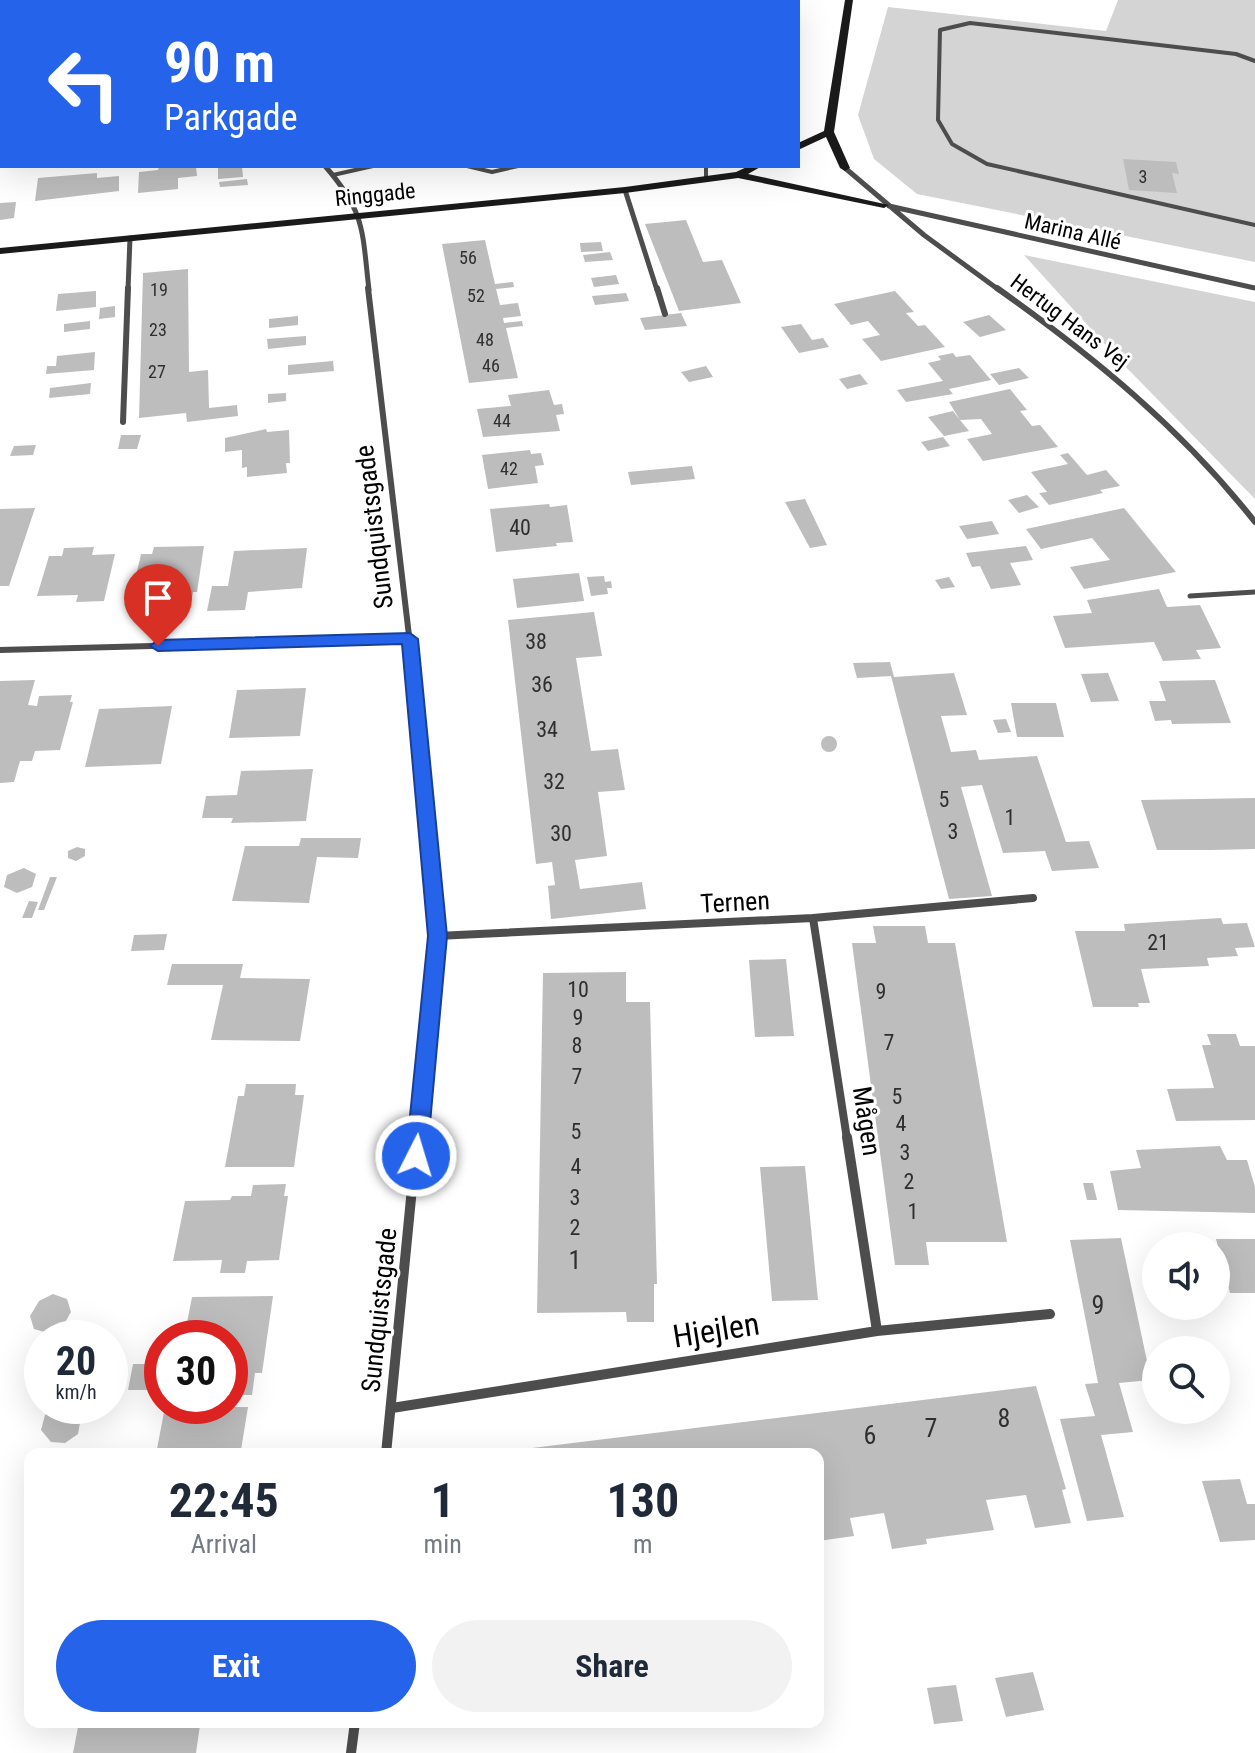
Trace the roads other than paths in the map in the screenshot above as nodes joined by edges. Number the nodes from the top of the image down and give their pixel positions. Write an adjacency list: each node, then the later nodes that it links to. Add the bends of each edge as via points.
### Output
1 (849, 0): 3 (street)
2 (1255, 61): 18 (lane, via 1236,54 970,23 940,30 938,120 952,144 987,164)
3 (829, 132): 4 (street); 11 (street)
4 (800, 146)
5 (327, 168): 12 (street)
6 (364, 168): 12 (lane)
7 (475, 168): 8 (lane)
8 (509, 168)
9 (706, 168): 14 (lane)
10 (753, 168): 13 (street, Ringgade)
11 (845, 168): 16 (street, Hertug Hans Vej)
12 (333, 175): 17 (street)
13 (738, 175): 14 (street, Ringgade); 16 (street, Ringgade)
14 (706, 179): 15 (street, Ringgade)
15 (625, 190): 17 (street, Ringgade); 22 (street)
16 (884, 205): 21 (street, Marina Allé); 24 (street, Hertug Hans Vej, via 1066,337 1151,407 1223,480)
17 (360, 216): 19 (street, Ringgade); 27 (street, Sundquistsgade)
18 (1255, 225)
19 (130, 238): 20 (street, Ringgade); 23 (street)
20 (0, 251)
21 (1255, 288)
22 (665, 314)
23 (123, 422)
24 (1255, 522)
25 (1255, 592): 26 (lane)
26 (1190, 596)
27 (410, 639): 28 (street); 31 (street, Sundquistsgade)
28 (0, 650)
29 (1033, 898): 30 (street, Ternen)
30 (813, 918): 31 (street, Ternen); 33 (street, Mågen)
31 (437, 936): 34 (street, Sundquistsgade)
32 (1050, 1314): 33 (street, Hjejlen)
33 (877, 1331): 34 (street, Hjejlen)
34 (392, 1408): 35 (street, Sundquistsgade)
35 (387, 1448)
36 (354, 1728): 37 (street)
37 (351, 1753)

